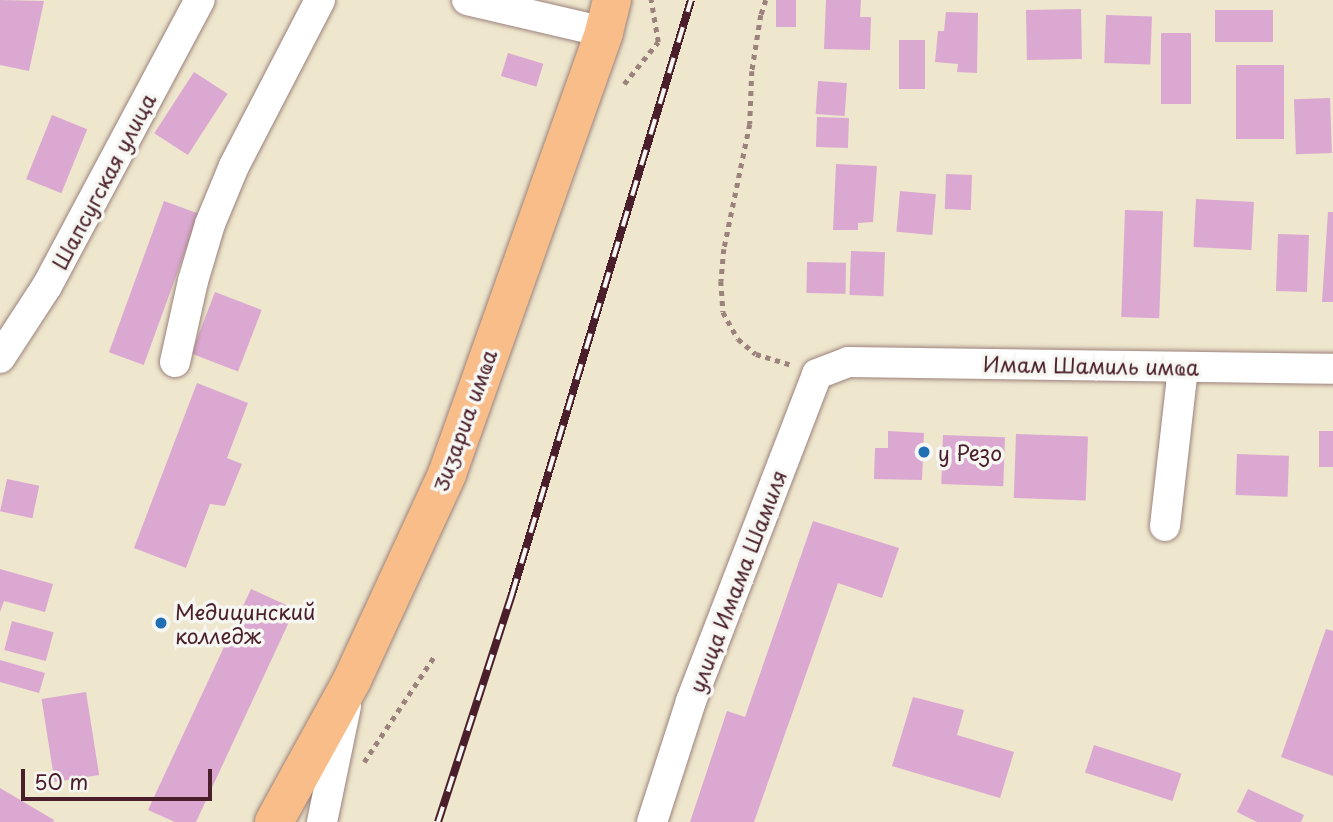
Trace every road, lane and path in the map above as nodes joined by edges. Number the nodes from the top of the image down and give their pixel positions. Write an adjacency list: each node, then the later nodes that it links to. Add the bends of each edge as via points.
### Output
1 (200, 0): 8 (street, Шапсугская улица, via 47,286)
2 (320, 0): 9 (street, via 234,166 210,224)
3 (467, 0): 6 (street)
4 (651, 0): 7 (path, via 657,42)
5 (766, 0): 12 (path, via 752,71 750,124 724,249 723,312 738,339 756,354)
6 (608, 16): 15 (highway, Ӡиӡариа имҩа, via 447,474)
7 (624, 84)
8 (0, 358)
9 (175, 362)
10 (1183, 367): 11 (street, Имам Шамиль имҩа); 12 (street, Имам Шамиль имҩа, via 848,362); 13 (street)
11 (1333, 369)
12 (817, 374): 19 (street, улица Имама Шамиля, via 691,701)
13 (1165, 526)
14 (435, 655): 16 (path)
15 (352, 680): 17 (highway, Ӡиӡариа имҩа); 18 (street)
16 (361, 766)
17 (274, 822)
18 (322, 822)
19 (652, 822)

